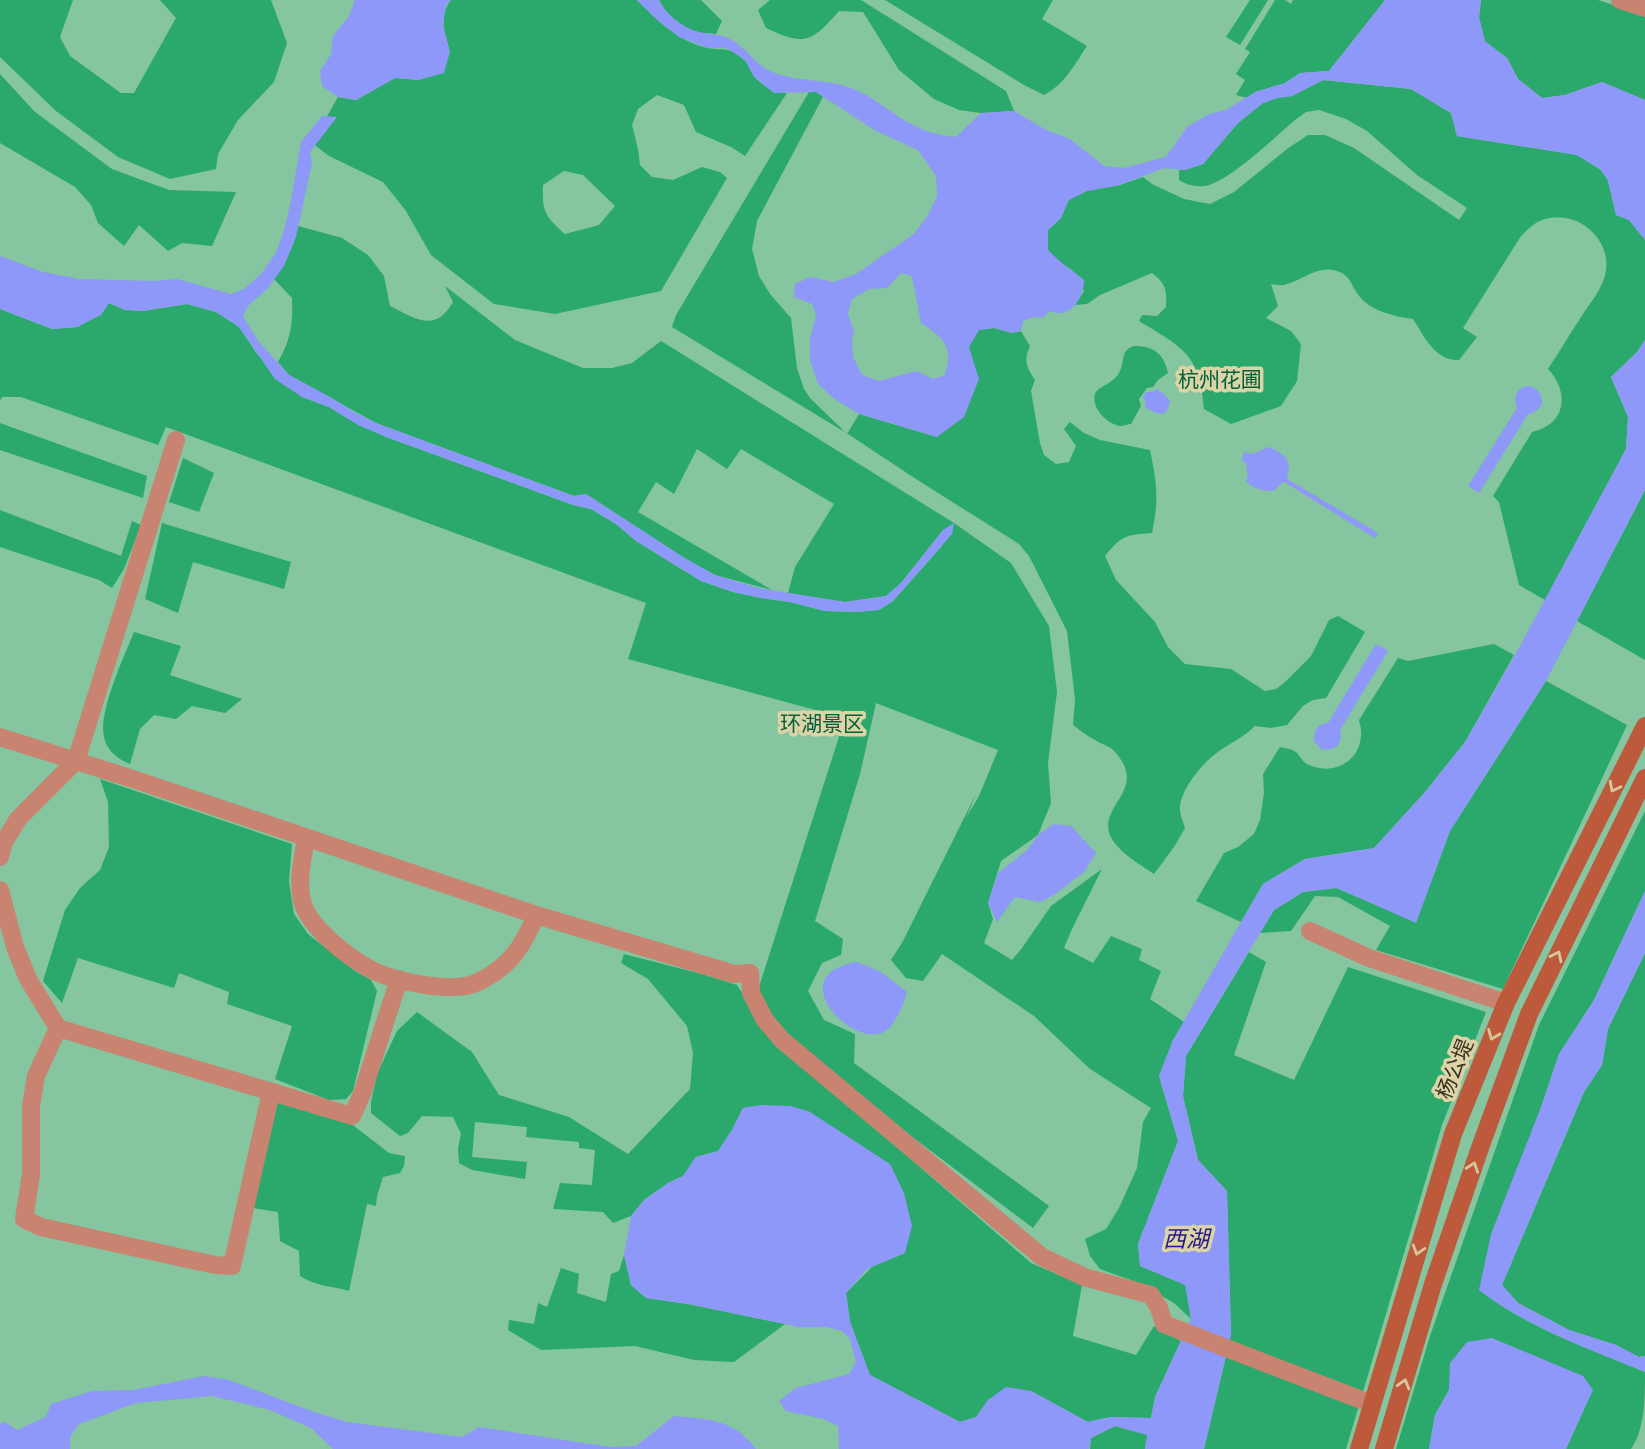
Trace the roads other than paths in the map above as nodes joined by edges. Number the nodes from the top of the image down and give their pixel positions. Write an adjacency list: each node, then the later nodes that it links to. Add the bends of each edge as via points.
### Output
1 (1620, 0): 2 (street)
2 (1645, 8)
3 (176, 440): 6 (street)
4 (1645, 726): 14 (main road, 杨公堤, one-way to 14)
5 (0, 737): 6 (street)
6 (76, 761): 8 (street); 9 (street, via 18,819)
7 (1645, 778): 19 (main road, one-way to 7, via 1437,1271 1529,1014)
8 (306, 838): 11 (street); 13 (street, via 299,881 303,903 315,923 340,949 375,971)
9 (0, 857)
10 (0, 890): 15 (street, via 28,979)
11 (536, 915): 13 (street, via 516,954 476,984 451,987); 17 (street, via 734,974 750,974 751,993 765,1020 795,1052 1042,1257 1084,1277 1151,1295 1164,1324)
12 (1310, 931): 14 (street, via 1369,958)
13 (399, 979): 16 (street, via 352,1116)
14 (1506, 1003): 17 (main road, 杨公堤, one-way to 17, via 1453,1134)
15 (58, 1028): 16 (street); 16 (street, via 36,1076 31,1106 31,1174 24,1219 41,1227 232,1266)
16 (271, 1092)
17 (1372, 1404): 18 (main road, 杨公堤)
18 (1359, 1449)
19 (1384, 1449)

